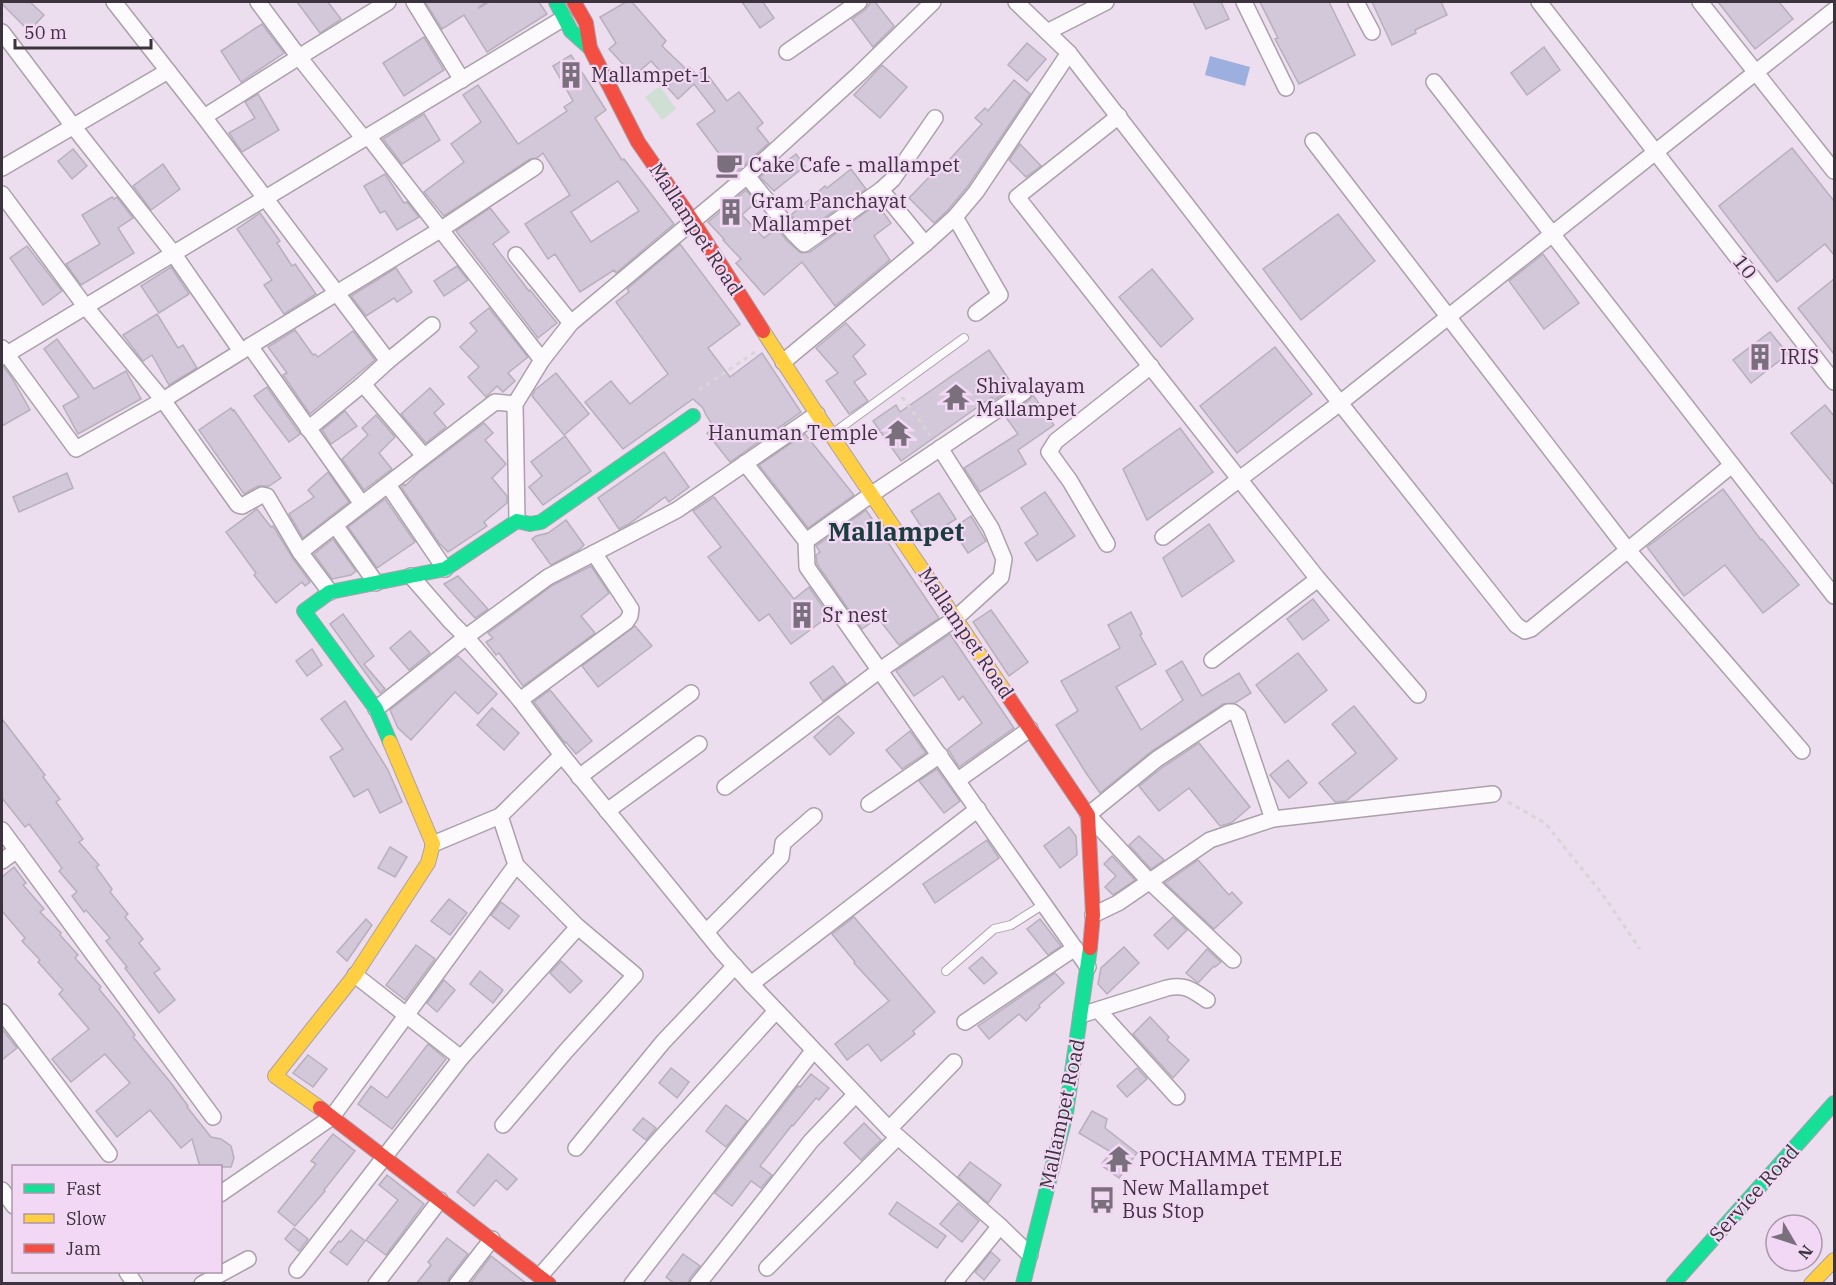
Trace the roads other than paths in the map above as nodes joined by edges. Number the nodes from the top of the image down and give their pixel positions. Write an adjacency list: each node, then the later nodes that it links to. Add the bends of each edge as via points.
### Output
1 (114, 2): 24 (street)
2 (258, 2): 23 (street)
3 (388, 2): 23 (street)
4 (414, 2): 26 (street)
5 (555, 2): 16 (main road, Mallampet Road)
6 (859, 2): 21 (street)
7 (933, 2): 39 (street)
8 (1016, 2): 18 (street)
9 (1107, 2): 18 (street)
10 (1244, 2): 28 (street)
11 (1356, 2): 19 (street)
12 (1539, 2): 35 (street, 10)
13 (1700, 2): 25 (street)
14 (580, 6): 20 (main road, Mallampet Road)
15 (1834, 9): 25 (street)
16 (564, 18): 20 (main road, Mallampet Road, via 571,31); 26 (street)
17 (2, 32): 32 (street)
18 (1047, 32): 22 (street)
19 (1372, 32)
20 (590, 48): 44 (main road, Mallampet Road, via 638,142)
21 (787, 52)
22 (1069, 53): 29 (street); 43 (street)
23 (299, 57): 30 (street); 33 (street)
24 (168, 71): 30 (street); 32 (street)
25 (1756, 72): 35 (street); 38 (street)
26 (462, 80): 33 (street)
27 (1434, 82): 46 (street)
28 (1286, 88)
29 (1119, 116): 62 (street, via 1017,196); 67 (street)
30 (204, 117): 42 (street)
31 (935, 118): 40 (street)
32 (73, 126): 37 (street); 48 (street)
33 (366, 138): 42 (street); 45 (street)
34 (1312, 141): 53 (street)
35 (1656, 152): 46 (street); 63 (street, 10)
36 (536, 167): 45 (street)
37 (2, 168)
38 (1834, 171)
39 (747, 176): 40 (street, via 804,244); 44 (street)
40 (881, 190): 47 (street)
41 (2, 194): 51 (street)
42 (265, 198): 48 (street); 50 (street)
43 (955, 217): 47 (street); 52 (street, via 1000,295)
44 (694, 223): 54 (street); 61 (main road, Mallampet Road)
45 (440, 230): 50 (street); 59 (street)
46 (1552, 234): 53 (street); 76 (street)
47 (925, 244): 61 (street)
48 (173, 253): 51 (street); 57 (street)
49 (516, 255): 54 (street)
50 (336, 293): 57 (street); 60 (street)
51 (85, 306): 58 (street); 66 (street)
52 (976, 313)
53 (1448, 317): 67 (street); 86 (street)
54 (571, 323): 59 (street)
55 (432, 326): 60 (street)
56 (964, 338): 72 (lane)
57 (245, 348): 66 (street); 71 (street)
58 (3, 353): 66 (street, via 76,449)
59 (542, 360): 68 (street)
60 (388, 361): 64 (street)
61 (783, 362): 69 (main road, Mallampet Road)
62 (1151, 366): 77 (street); 85 (street, via 1056,441 1049,452)
63 (1834, 382)
64 (363, 384): 71 (street); 74 (street)
65 (1024, 392): 73 (street)
66 (163, 400): 87 (street, via 238,505 267,496)
67 (1340, 403): 77 (street); 86 (street, via 1516,625 1525,631)
68 (515, 404): 74 (street, via 495,402); 81 (street)
69 (817, 414): 72 (main road, Mallampet Road); 75 (street)
70 (693, 416): 81 (main road, via 541,522)
71 (308, 429): 80 (street)
72 (831, 435): 79 (main road, Mallampet Road)
73 (940, 448): 79 (street); 95 (street, via 991,528 1005,559 1001,577)
74 (424, 456): 78 (street)
75 (745, 463): 84 (street); 88 (street, via 677,510)
76 (1732, 465): 86 (street); 94 (street)
77 (1239, 479): 83 (street); 91 (street)
78 (387, 485): 80 (street); 89 (street)
79 (872, 494): 84 (street); 95 (main road, Mallampet Road)
80 (362, 504): 82 (street)
81 (517, 521): 89 (main road)
82 (335, 525): 87 (street); 92 (street)
83 (1163, 537)
84 (806, 541): 98 (street, via 807,567)
85 (1107, 544)
86 (1627, 549): 105 (street)
87 (300, 552): 93 (street)
88 (594, 554): 96 (street, via 548,577); 101 (street, via 631,609 630,616)
89 (445, 569): 90 (main road)
90 (411, 576): 92 (main road); 96 (street)
91 (1318, 579): 97 (street); 100 (street)
92 (376, 583): 93 (main road)
93 (330, 592): 102 (main road, via 304,611)
94 (1834, 596)
95 (956, 618): 98 (street); 103 (main road, Mallampet Road)
96 (466, 637): 101 (street); 102 (street)
97 (1212, 660)
98 (880, 670): 107 (street); 110 (street)
99 (691, 693): 108 (street)
100 (1418, 695)
101 (520, 700): 106 (street)
102 (376, 710): 120 (main road)
103 (1030, 729): 109 (street); 115 (main road, Mallampet Road)
104 (699, 744): 114 (street)
105 (1802, 751)
106 (562, 755): 108 (street); 116 (street)
107 (940, 755): 109 (street); 112 (street)
108 (579, 777): 114 (street)
109 (958, 780): 113 (street)
110 (725, 787)
111 (1493, 794): 118 (street)
112 (869, 804)
113 (978, 809): 125 (street); 135 (street)
114 (607, 811): 128 (street)
115 (1089, 815): 118 (street, via 1157,759 1233,712 1238,716); 124 (street); 126 (main road, Mallampet Road)
116 (500, 816): 120 (street); 123 (street)
117 (814, 816): 128 (street, via 783,843 781,857)
118 (1273, 819): 124 (street, via 1210,840)
119 (2, 830): 121 (street)
120 (433, 844): 134 (main road, via 428,863)
121 (16, 850): 122 (street); 149 (street)
122 (2, 861)
123 (516, 865): 127 (street); 141 (street)
124 (1149, 881): 126 (street); 130 (street)
125 (1044, 904): 129 (street); 133 (lane, via 1011,925 994,929)
126 (1094, 915): 132 (main road, Mallampet Road)
127 (578, 927): 144 (street); 151 (street, via 635,975)
128 (706, 932): 131 (street)
129 (1075, 948): 132 (street); 142 (street)
130 (1233, 960)
131 (735, 966): 135 (street); 153 (street, via 671,1034)
132 (1088, 968): 140 (main road, Mallampet Road)
133 (946, 971)
134 (355, 975): 141 (street); 150 (main road, via 275,1076)
135 (751, 984): 138 (street)
136 (1207, 1000): 137 (street, via 1180,986)
137 (1098, 1010): 140 (street); 147 (street)
138 (776, 1011): 143 (street); 167 (street, via 658,1141)
139 (2, 1012): 154 (street)
140 (1081, 1015): 162 (main road, Mallampet Road, via 1066,1113)
141 (407, 1016): 144 (street); 150 (street)
142 (965, 1022)
143 (813, 1051): 146 (street); 171 (street)
144 (461, 1058): 155 (street)
145 (954, 1062): 152 (street)
146 (855, 1095): 152 (street); 172 (street, via 811,1141)
147 (1177, 1097)
148 (1834, 1103): 175 (main road, Service Road)
149 (213, 1117)
150 (332, 1117): 155 (main road); 157 (street)
151 (503, 1125)
152 (893, 1133): 160 (street); 165 (street)
153 (576, 1148)
154 (109, 1154)
155 (384, 1157): 158 (main road); 166 (street)
156 (2, 1190): 159 (street)
157 (222, 1193)
158 (440, 1200): 161 (main road); 169 (street)
159 (12, 1203)
160 (1000, 1226): 162 (street); 173 (street)
161 (492, 1239): 167 (main road); 170 (street)
162 (1030, 1255): 174 (main road, Mallampet Road)
163 (248, 1259): 168 (street)
164 (1834, 1260): 176 (main road)
165 (767, 1268)
166 (297, 1270)
167 (545, 1281)
168 (202, 1284)
169 (376, 1284)
170 (458, 1284)
171 (632, 1284)
172 (698, 1284)
173 (953, 1284)
174 (1023, 1284)
175 (1673, 1284)
176 (1811, 1284)

